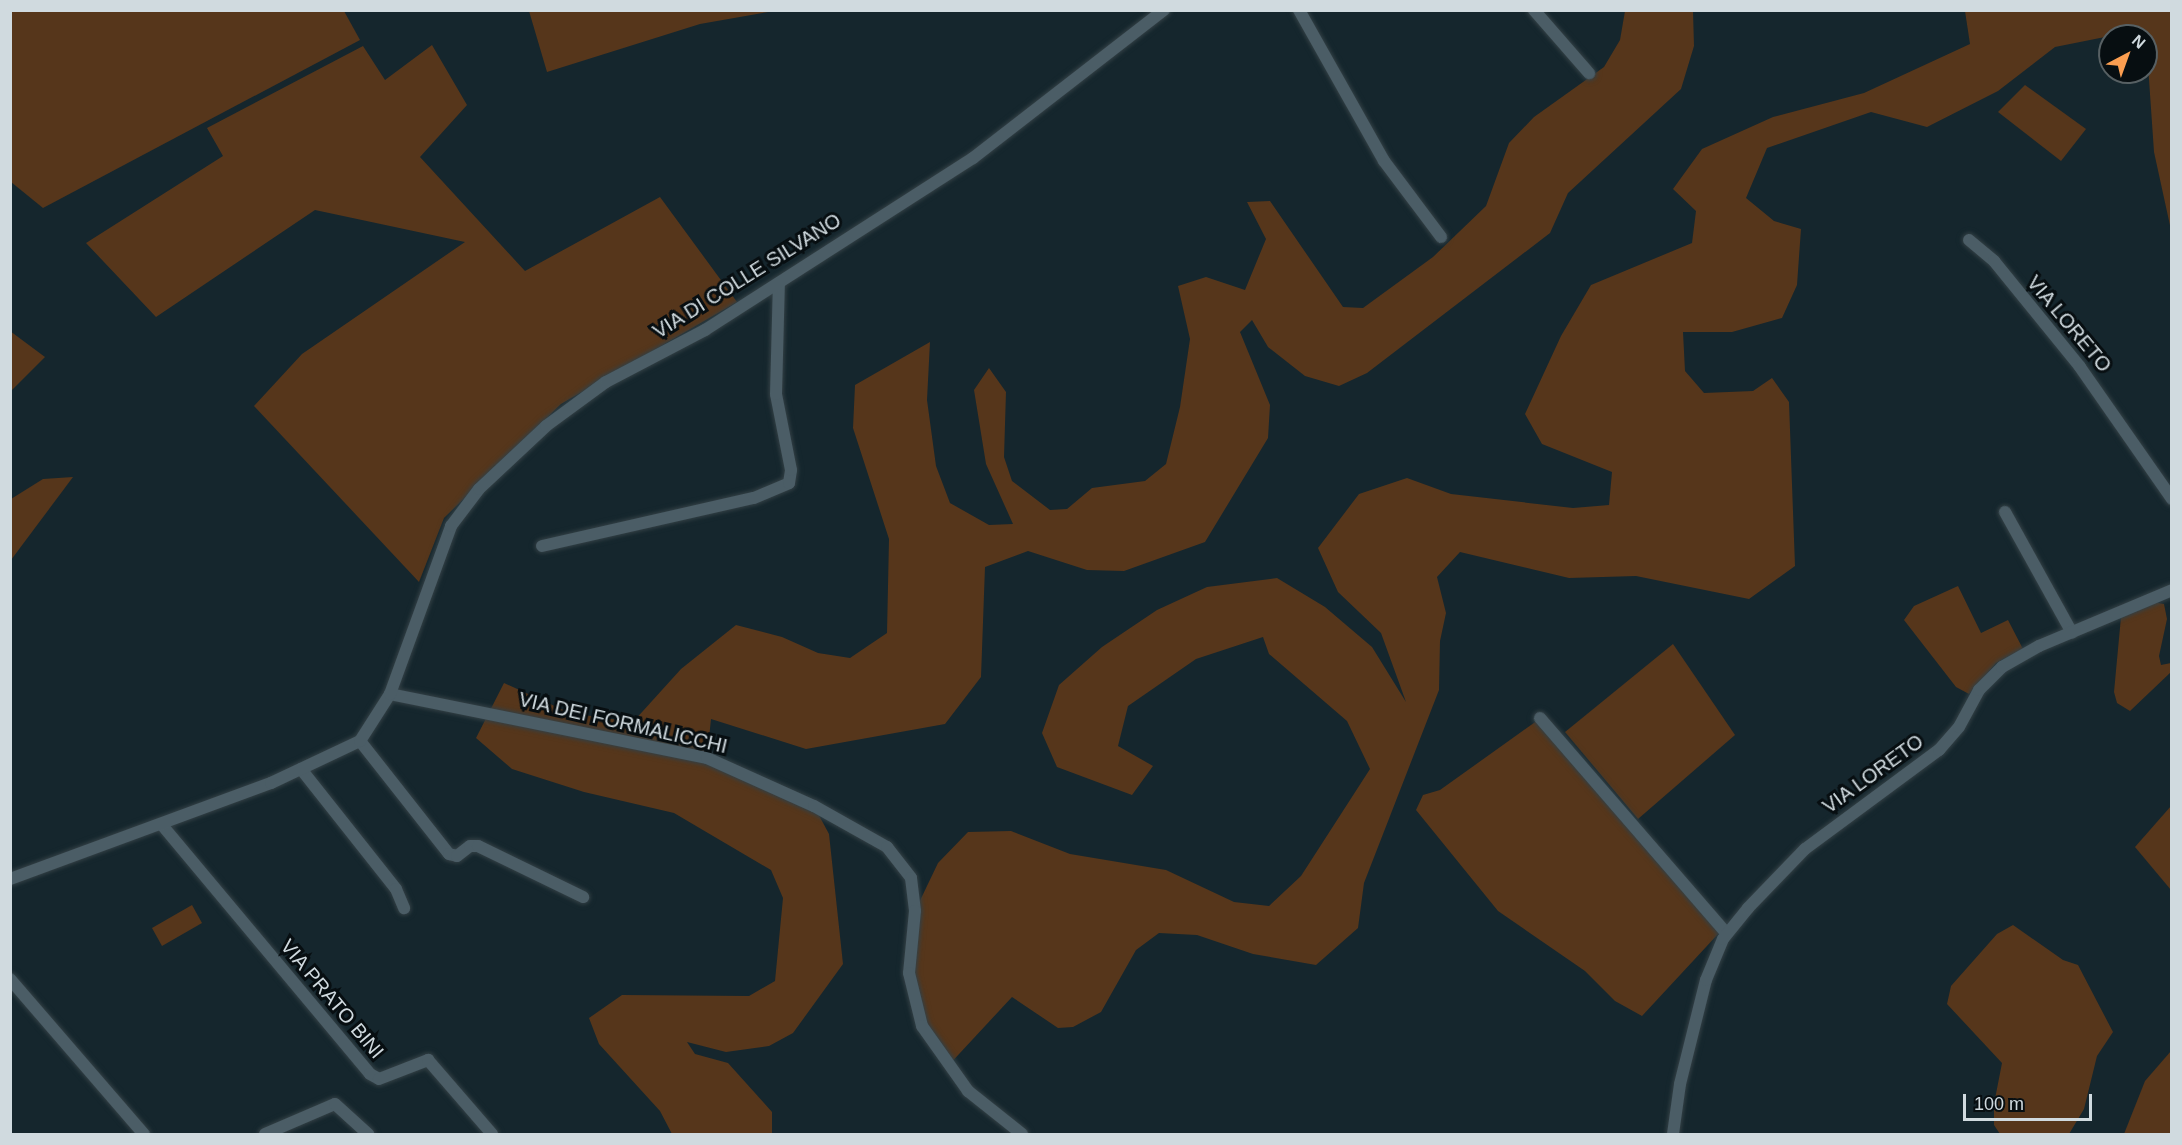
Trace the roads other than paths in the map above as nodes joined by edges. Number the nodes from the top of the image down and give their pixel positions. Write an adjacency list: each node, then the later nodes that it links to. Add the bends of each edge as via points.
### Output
1 (1164, 10): 7 (street, VIA DI COLLE SILVANO, via 981,153)
2 (1299, 10): 5 (street, via 1387,166)
3 (1534, 10): 4 (street)
4 (1589, 73)
5 (1441, 237)
6 (1969, 240): 8 (street, VIA LORETO, via 1994,261 2080,367)
7 (779, 283): 10 (street, via 776,394 791,470 789,483 754,498); 13 (street, VIA DI COLLE SILVANO, via 692,338 592,390 479,489 456,518 439,551)
8 (2172, 499)
9 (2005, 512): 12 (street)
10 (542, 546)
11 (2172, 590): 12 (street, VIA LORETO)
12 (2072, 633): 21 (street, VIA LORETO, via 1998,671 1979,690 1959,727 1938,750 1805,849)
13 (390, 694): 15 (street); 27 (street, VIA DEI FORMALICCHI, via 707,758 814,806 887,847 911,878 915,911 909,973 922,1026 968,1091)
14 (1540, 718): 21 (street)
15 (360, 741): 16 (street); 19 (street, via 449,854 457,856 470,846 478,846)
16 (301, 769): 17 (street); 20 (street, via 398,891)
17 (162, 825): 18 (street); 26 (street, VIA PRATO BINI, via 370,1074 379,1078 428,1060)
18 (10, 879)
19 (583, 897)
20 (405, 908)
21 (1726, 933): 28 (street, VIA LORETO, via 1699,1002)
22 (10, 979): 23 (street)
23 (144, 1134)
24 (265, 1134): 25 (street, via 335,1104)
25 (368, 1134)
26 (492, 1134)
27 (1022, 1134)
28 (1673, 1134)

